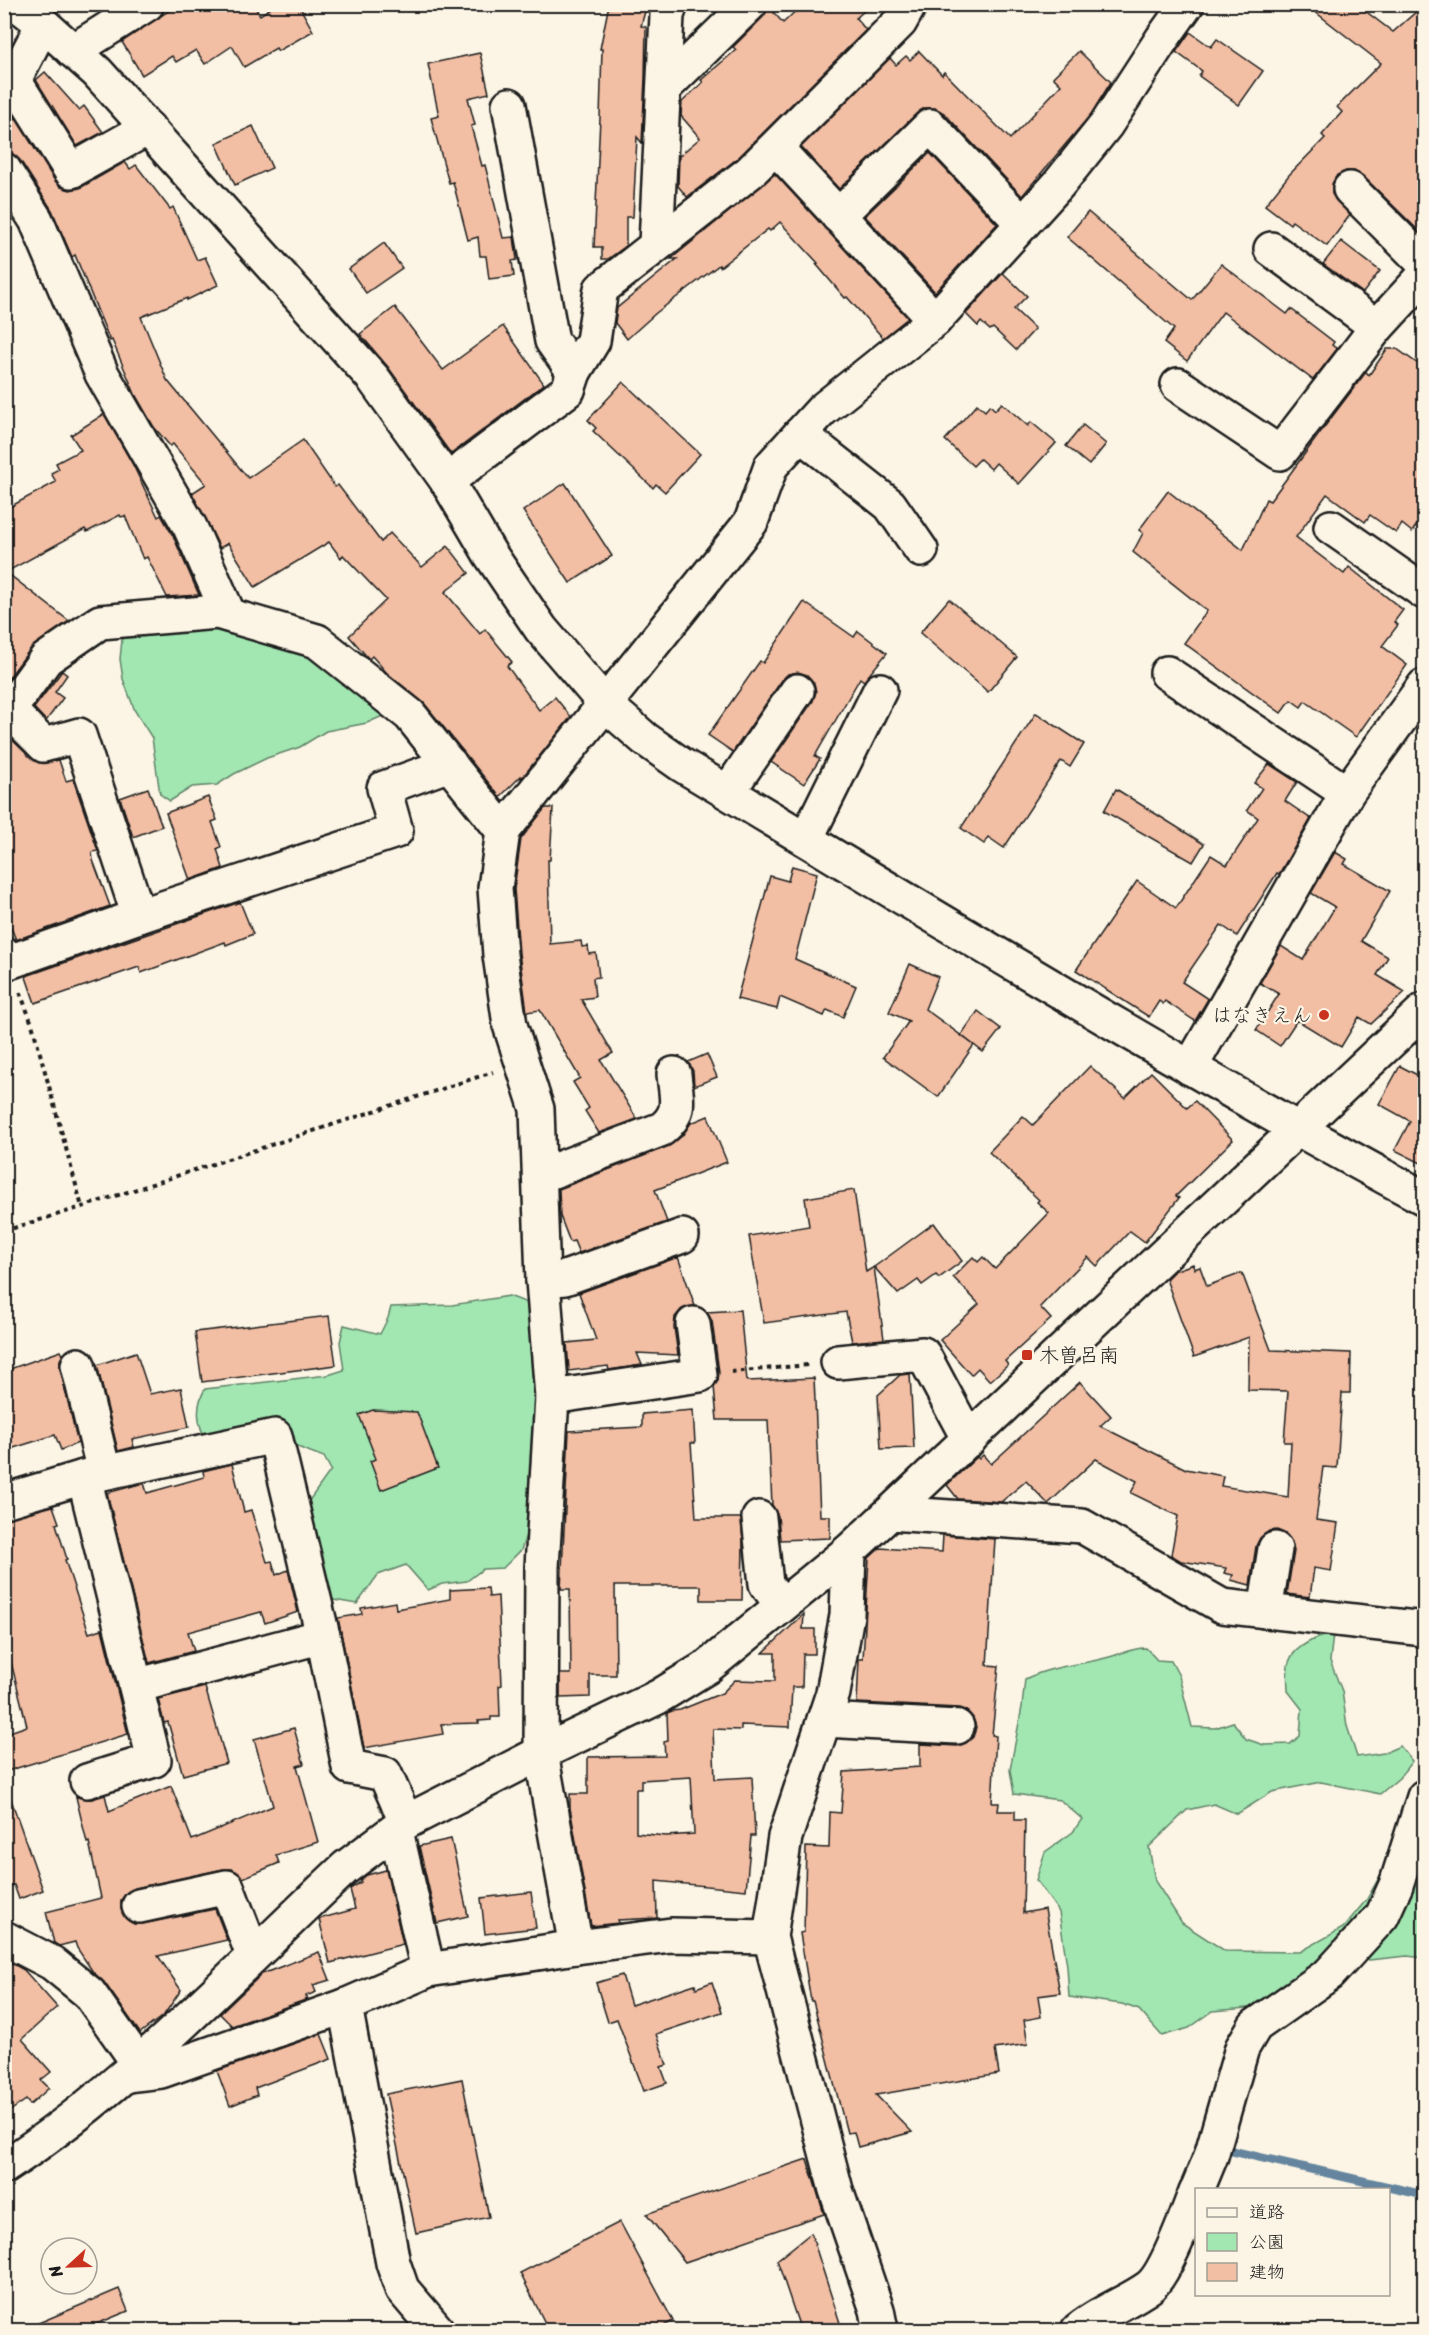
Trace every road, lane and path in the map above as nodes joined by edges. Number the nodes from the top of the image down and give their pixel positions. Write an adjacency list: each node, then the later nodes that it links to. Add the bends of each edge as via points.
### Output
1 (17, 4): 7 (street)
2 (147, 4): 8 (street)
3 (671, 4): 9 (street, via 667,15)
4 (750, 4): 9 (street)
5 (1187, 4): 16 (street, via 1106,125)
6 (898, 10): 12 (street)
7 (43, 24): 8 (street); 11 (street, via 14,80 71,171)
8 (73, 51): 11 (street)
9 (664, 88): 17 (street)
10 (509, 105): 23 (street, via 552,341)
11 (148, 128): 26 (street, via 373,378)
12 (776, 148): 15 (street); 17 (street)
13 (7, 179): 30 (street, via 36,219 102,374 190,527)
14 (1350, 189): 19 (street)
15 (838, 216): 16 (street, via 930,126); 21 (street)
16 (1022, 223): 21 (street)
17 (656, 244): 23 (street, via 601,289 594,341)
18 (1271, 249): 22 (street)
19 (1425, 263)
20 (1425, 276): 22 (street)
21 (935, 320): 25 (street, via 822,410)
22 (1377, 327): 24 (street, via 1280,453)
23 (574, 372): 26 (street, via 568,390)
24 (1178, 385)
25 (800, 434): 28 (street, via 890,505); 35 (street, via 771,466 751,522)
26 (447, 481): 35 (street, via 541,629)
27 (1331, 527): 29 (street)
28 (921, 550)
29 (1425, 592)
30 (229, 615): 36 (street, via 217,612 100,622 46,659); 37 (street, via 317,641 410,715)
31 (1167, 673): 39 (street)
32 (1425, 686): 39 (street)
33 (880, 690): 41 (street)
34 (797, 691): 38 (street)
35 (606, 705): 38 (street, via 645,739); 40 (street)
36 (7, 714): 42 (street, via 44,745 79,735)
37 (450, 764): 40 (street); 42 (street, via 384,788 396,831)
38 (728, 792): 41 (street)
39 (1347, 793): 46 (street)
40 (503, 831): 45 (street, via 495,888 500,955 510,1025)
41 (806, 839): 46 (street)
42 (139, 916): 43 (street)
43 (7, 958): 51 (path, via 32,1024)
44 (1425, 1010): 48 (street)
45 (522, 1062): 49 (street, via 537,1109); 51 (path)
46 (1190, 1068): 48 (street)
47 (674, 1074): 49 (street, via 676,1109 673,1120 662,1129)
48 (1296, 1129): 50 (street); 60 (street)
49 (540, 1176): 54 (street)
50 (1425, 1198)
51 (82, 1207): 52 (path)
52 (4, 1231)
53 (682, 1236): 54 (street, via 565,1278)
54 (543, 1280): 59 (street)
55 (693, 1324): 58 (street)
56 (838, 1362): 58 (path); 60 (street, via 923,1354)
57 (78, 1365): 61 (street)
58 (700, 1375): 59 (street)
59 (552, 1397): 74 (street, via 543,1567)
60 (969, 1440): 63 (street)
61 (94, 1475): 62 (street); 70 (street, via 275,1436); 71 (street)
62 (4, 1501)
63 (890, 1513): 66 (street); 68 (street, via 1082,1526 1222,1606)
64 (759, 1518): 67 (street, via 766,1584)
65 (1275, 1549): 68 (street)
66 (849, 1551): 67 (street); 72 (street, via 847,1615 833,1693)
67 (782, 1605): 74 (street, via 707,1667 658,1697)
68 (1265, 1611): 69 (street)
69 (1425, 1629)
70 (323, 1636): 71 (street); 77 (street, via 349,1767 385,1774)
71 (136, 1686): 75 (street, via 154,1760)
72 (824, 1720): 73 (street); 79 (street, via 785,1837)
73 (957, 1727)
74 (540, 1753): 77 (street); 81 (street)
75 (87, 1781)
76 (1425, 1797): 87 (street, via 1382,1916 1329,1974 1255,2026 1246,2041)
77 (401, 1826): 82 (street, via 345,1868); 83 (street)
78 (139, 1906): 82 (street, via 227,1887)
79 (770, 1937): 81 (street, via 671,1935); 90 (street, via 836,2190)
80 (4, 1938): 85 (street, via 52,1963 89,1993)
81 (576, 1947): 83 (street)
82 (253, 1955): 85 (street)
83 (428, 1970): 84 (street)
84 (345, 2006): 85 (street, via 161,2071); 89 (street, via 393,2263 402,2289)
85 (132, 2070): 86 (street, via 67,2124)
86 (4, 2167)
87 (1198, 2188)
88 (1195, 2194): 91 (street, via 1151,2285)
89 (436, 2331)
90 (881, 2331)
91 (1078, 2331)

